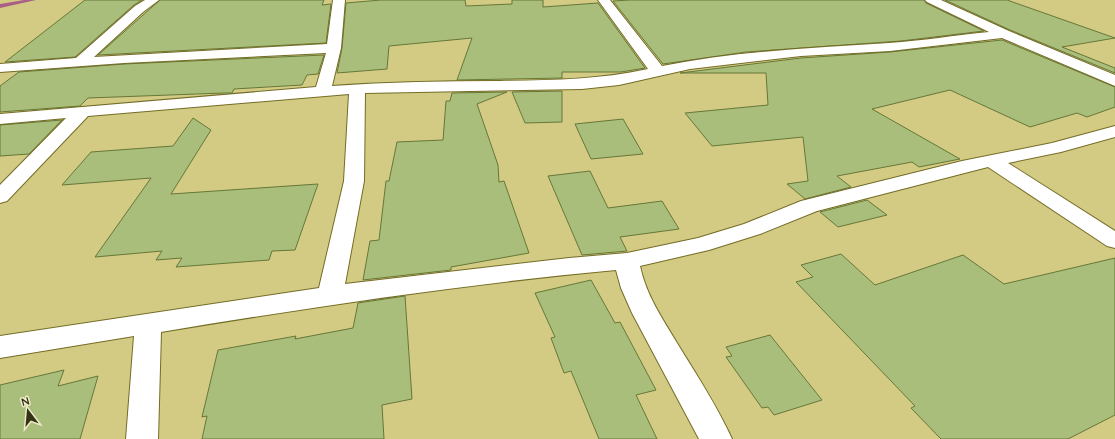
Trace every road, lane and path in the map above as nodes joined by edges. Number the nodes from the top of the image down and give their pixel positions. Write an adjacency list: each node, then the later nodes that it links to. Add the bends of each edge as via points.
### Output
1 (153, 0): 7 (street, via 139,9)
2 (339, 0): 6 (street)
3 (604, 0): 9 (street)
4 (931, 0): 5 (street)
5 (1004, 34): 9 (street, via 890,47 801,52 690,65); 10 (street)
6 (334, 48): 7 (street); 12 (street)
7 (80, 62): 8 (street)
8 (0, 68)
9 (658, 72): 11 (street, via 619,80 576,84)
10 (1115, 81)
11 (357, 89): 12 (street); 20 (street, via 354,181)
12 (323, 92): 13 (street)
13 (82, 111): 14 (street); 17 (street)
14 (0, 119)
15 (1115, 131): 16 (street)
16 (991, 162): 18 (street); 19 (street, via 809,206 701,246)
17 (0, 197)
18 (1115, 241)
19 (627, 261): 20 (street); 24 (street, via 629,278 638,301)
20 (330, 295): 21 (street)
21 (148, 324): 22 (street); 23 (street)
22 (0, 347)
23 (142, 439)
24 (716, 439)

